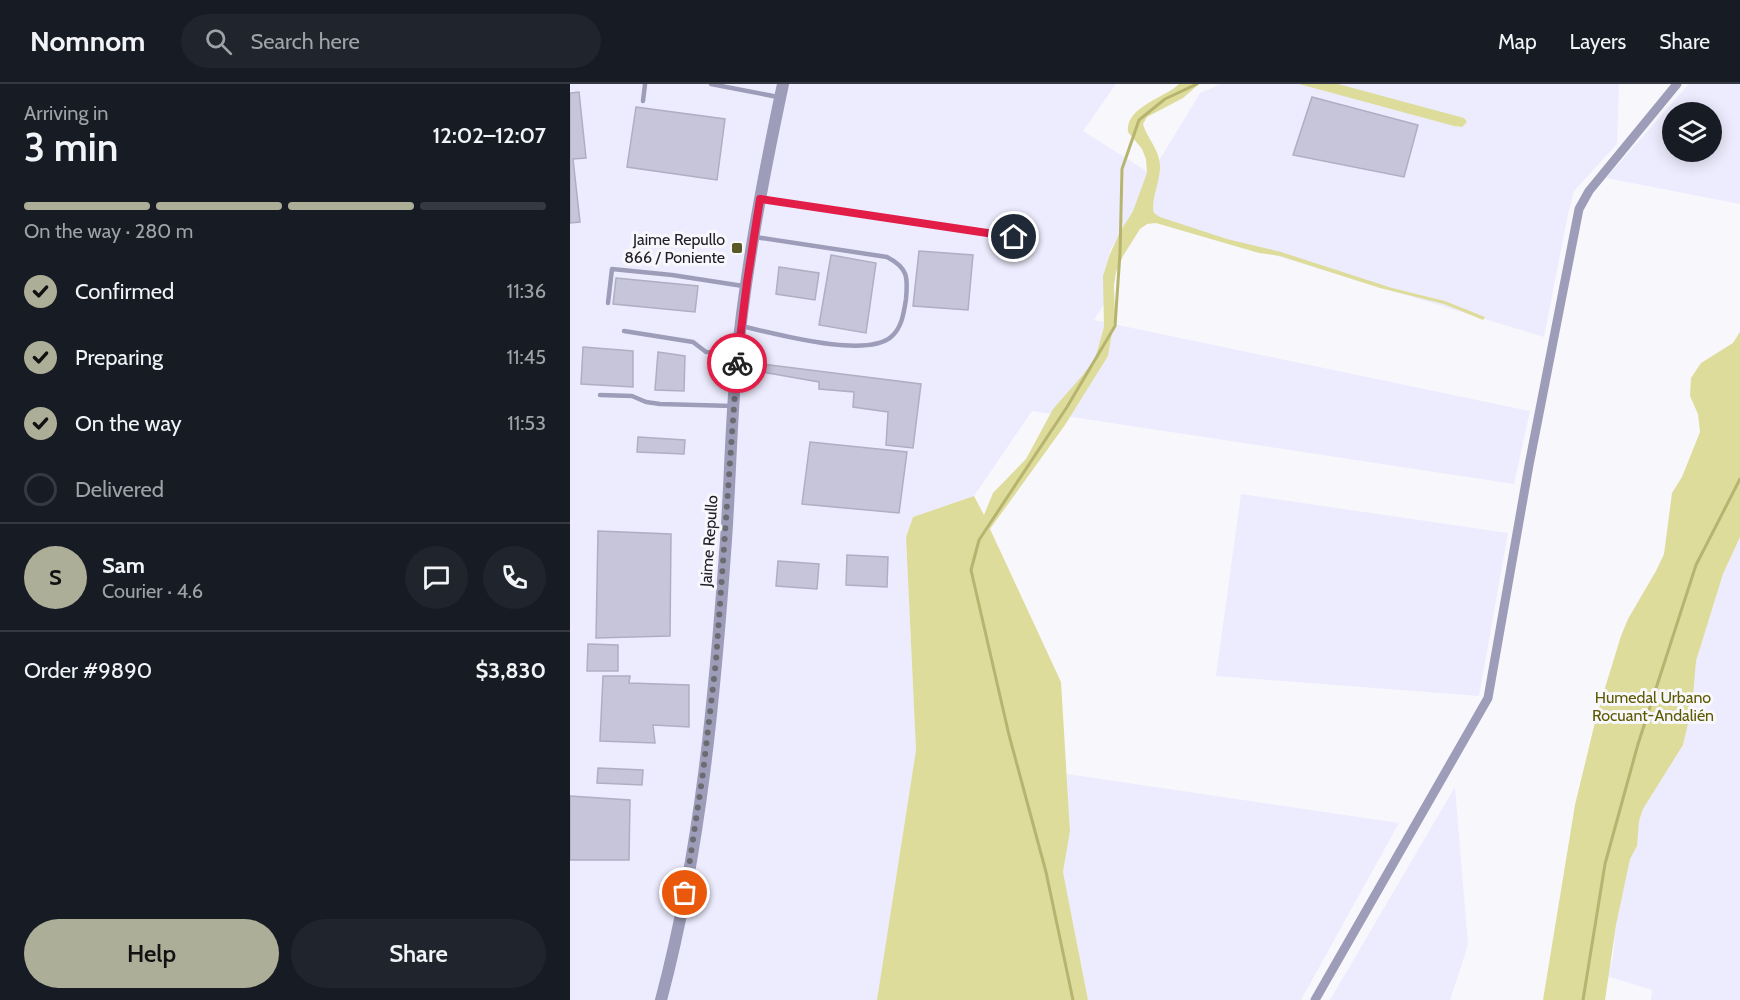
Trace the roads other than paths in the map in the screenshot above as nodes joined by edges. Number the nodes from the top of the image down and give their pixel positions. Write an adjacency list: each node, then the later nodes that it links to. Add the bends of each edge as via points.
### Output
1 (645, 84): 6 (lane)
2 (711, 84): 5 (lane)
3 (783, 84): 5 (street, Jaime Repullo)
4 (1677, 84): 18 (street, via 1589,191 1577,216 1488,698)
5 (780, 98): 7 (street, Jaime Repullo)
6 (643, 101)
7 (760, 199): 8 (street, Jaime Repullo); 9 (lane)
8 (753, 237): 10 (street, Jaime Repullo); 12 (lane, via 887,257 899,263 908,282 904,313 890,338 873,345 834,345)
9 (1014, 237)
10 (746, 286): 11 (lane, via 612,269); 12 (street, Jaime Repullo)
11 (608, 303)
12 (741, 326): 14 (street, Jaime Repullo)
13 (624, 331): 14 (lane, via 693,342 706,352)
14 (738, 352): 16 (street, Jaime Repullo)
15 (600, 395): 16 (lane, via 632,396 660,404)
16 (733, 406): 17 (street, Jaime Repullo, via 721,601 705,763 688,876)
17 (661, 1000)
18 (1315, 1000)

